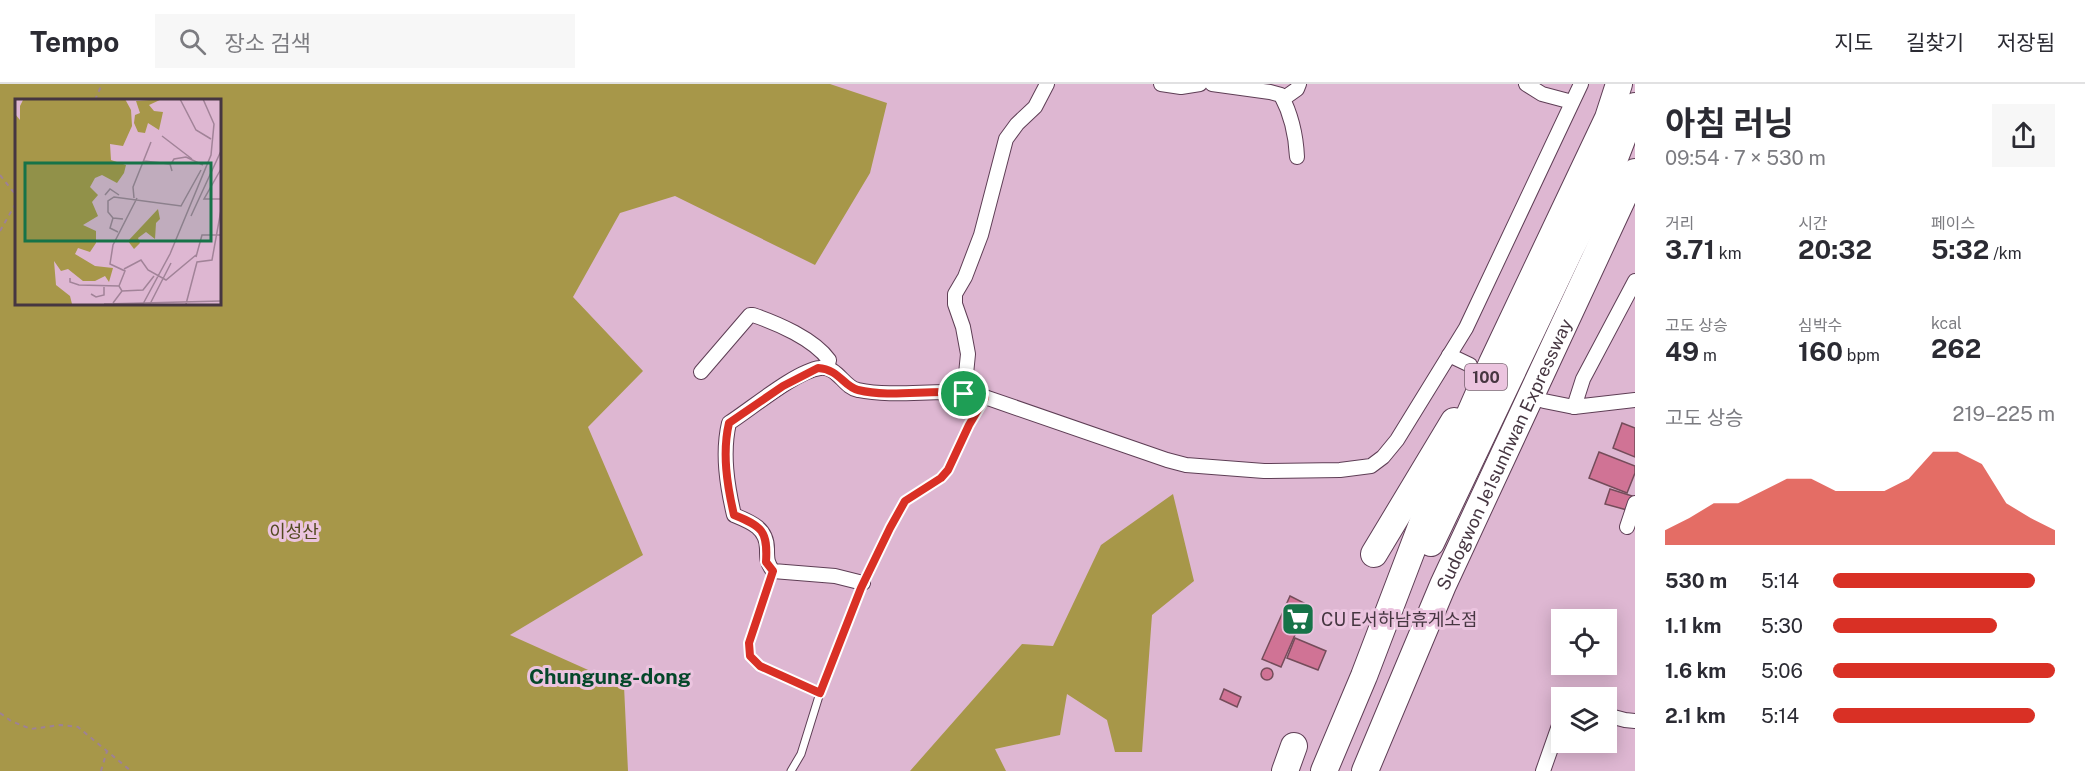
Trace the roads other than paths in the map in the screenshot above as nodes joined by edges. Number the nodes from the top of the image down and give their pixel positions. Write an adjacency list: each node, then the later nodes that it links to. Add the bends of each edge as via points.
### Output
1 (1047, 84): 21 (street, via 1035,107 1006,139 981,235 955,294 968,354)
2 (1161, 84): 3 (street)
3 (1200, 84)
4 (1212, 84): 9 (street, via 1270,92)
5 (1299, 84): 9 (street)
6 (1526, 84): 10 (street, via 1542,94)
7 (1581, 84): 10 (street)
8 (1619, 84): 18 (highway, 100, via 1608,118)
9 (1283, 99): 12 (street)
10 (1572, 102): 17 (street, via 1466,328)
11 (1635, 106): 31 (highway, via 1608,176)
12 (1297, 157)
13 (1635, 172): 15 (highway, Sudogwon Je1sunhwan Expressway / 100)
14 (1635, 186): 15 (highway)
15 (1600, 247): 40 (highway, Sudogwon Je1sunhwan Expressway / 100, via 1443,585)
16 (1635, 281): 25 (street, via 1583,379)
17 (1449, 355): 18 (street); 22 (street, via 1383,457 1371,466 1340,470 1264,471 1186,465)
18 (1481, 364): 28 (highway); 31 (highway, 100)
19 (827, 368): 20 (street, via 829,360 821,349 753,315); 21 (street, via 855,390); 29 (street, via 802,375 729,423 726,455 734,515 754,523 764,533 766,562)
20 (701, 372)
21 (964, 394): 22 (street)
22 (985, 398): 30 (lane, via 948,470 905,501)
23 (1635, 400): 25 (street)
24 (1544, 401): 25 (street)
25 (1574, 407)
26 (1635, 503): 27 (street)
27 (1627, 527)
28 (1374, 554)
29 (773, 571): 30 (street, via 835,576); 32 (lane, via 749,643 750,656 760,666)
30 (863, 583): 32 (lane)
31 (1364, 676): 39 (highway, 100)
32 (820, 693): 37 (lane, via 801,754)
33 (1617, 718): 34 (street)
34 (1635, 721)
35 (1551, 745): 41 (street)
36 (1294, 746): 38 (highway)
37 (791, 771)
38 (1285, 771)
39 (1324, 771)
40 (1365, 771)
41 (1543, 771)

